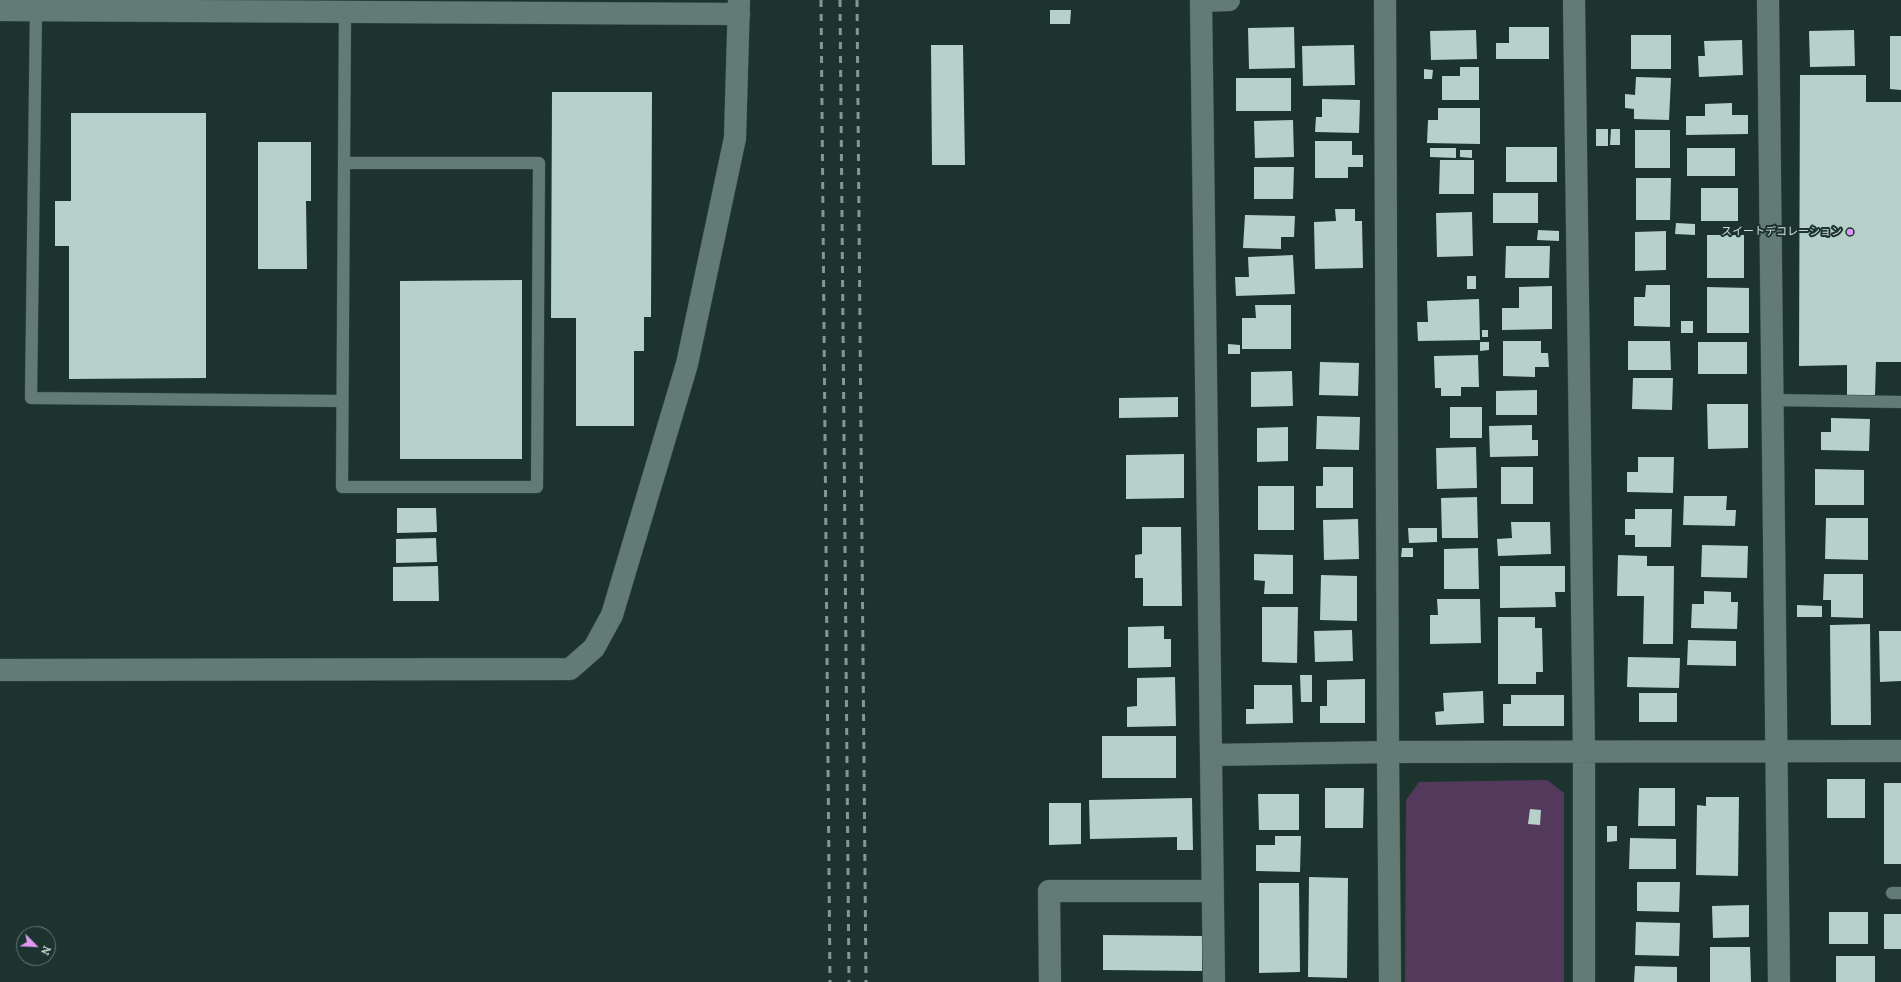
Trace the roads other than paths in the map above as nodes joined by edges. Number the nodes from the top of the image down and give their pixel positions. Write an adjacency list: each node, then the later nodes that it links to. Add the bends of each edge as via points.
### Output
1 (1201, 0): 2 (street); 19 (street)
2 (1229, 0)
3 (1385, 0): 18 (street)
4 (1574, 0): 15 (street)
5 (1768, 0): 11 (street)
6 (739, 7): 9 (street); 14 (street, via 735,138 687,364 612,615 594,648 570,669)
7 (36, 9): 8 (street); 9 (street); 12 (lane, via 31,398)
8 (0, 10)
9 (345, 12): 10 (lane)
10 (344, 163): 12 (lane); 12 (lane, via 539,163 538,487 342,487)
11 (1772, 400): 13 (lane); 16 (street)
12 (342, 401)
13 (1901, 402)
14 (0, 670)
15 (1584, 751): 16 (street); 18 (street); 24 (street)
16 (1776, 751): 17 (street); 25 (street)
17 (1901, 751)
18 (1388, 752): 19 (street); 23 (street)
19 (1211, 755): 20 (street)
20 (1213, 891): 21 (street, via 1049,891); 22 (street)
21 (1050, 982)
22 (1214, 982)
23 (1390, 982)
24 (1584, 982)
25 (1778, 982)

